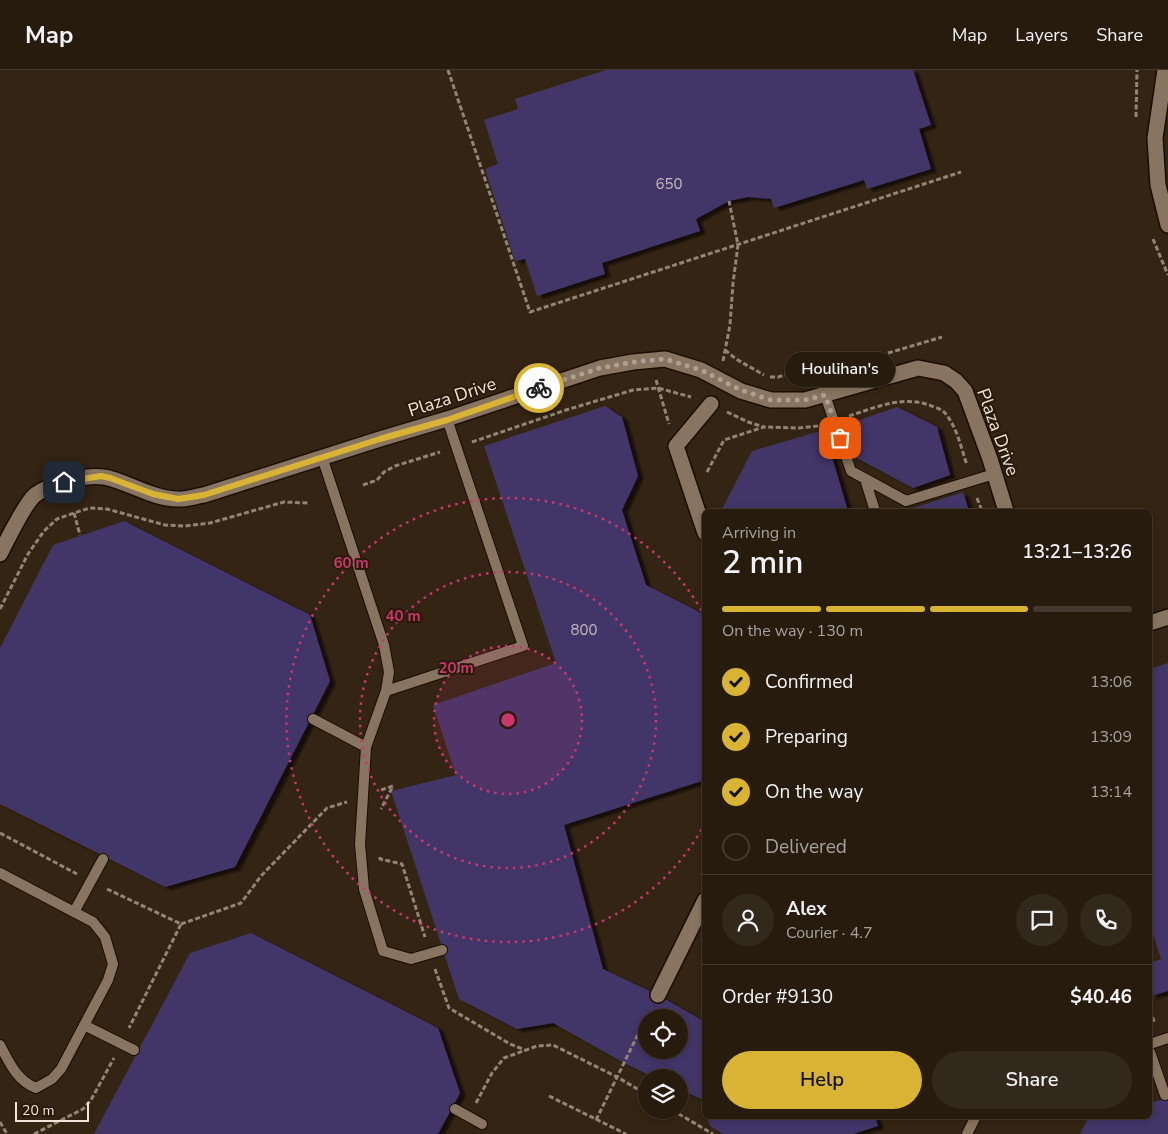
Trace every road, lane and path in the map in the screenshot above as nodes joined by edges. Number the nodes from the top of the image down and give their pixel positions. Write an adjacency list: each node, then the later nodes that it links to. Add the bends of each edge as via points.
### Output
1 (448, 70): 6 (path, via 530,312)
2 (1166, 77): 5 (street, via 1155,138 1158,185)
3 (961, 172): 6 (path)
4 (729, 201): 6 (path)
5 (1168, 225)
6 (738, 245): 8 (path)
7 (942, 336): 9 (path)
8 (725, 350): 11 (path, via 770,377); 12 (path)
9 (885, 354)
10 (650, 360): 12 (street, Plaza Drive, via 665,359 701,370); 13 (path); 16 (street, Plaza Drive, via 600,368)
11 (819, 377)
12 (719, 380): 14 (street, Plaza Drive, via 771,400 805,400)
13 (658, 388): 15 (path); 18 (path); 19 (path, via 633,390)
14 (825, 395): 21 (street, Plaza Drive, via 918,368 944,373 965,391); 22 (lane, via 851,471)
15 (711, 404): 17 (path); 18 (street)
16 (447, 420): 19 (lane); 20 (street, Plaza Drive)
17 (764, 427)
18 (676, 446): 26 (street)
19 (456, 447): 23 (path, via 395,466 377,480); 32 (lane, via 523,646)
20 (322, 457): 28 (street, Plaza Drive, via 204,495 178,499 101,476 64,482 34,496); 32 (lane, via 384,645 388,672)
21 (994, 474): 22 (lane, via 906,501); 25 (street, Plaza Drive)
22 (865, 479): 24 (lane)
23 (363, 485)
24 (874, 509)
25 (1005, 509)
26 (702, 523)
27 (80, 535): 29 (path, via 74,514 57,519 44,531 28,554)
28 (0, 554)
29 (0, 609)
30 (1168, 617): 31 (street)
31 (1152, 622)
32 (386, 691): 34 (lane)
33 (313, 719): 34 (lane)
34 (366, 747): 35 (lane)
35 (363, 797): 36 (path, via 393,786); 42 (path, via 328,808 261,876 240,903); 44 (lane, via 360,844 364,889 383,951 411,959)
36 (378, 815)
37 (379, 850): 44 (path, via 380,859 402,864)
38 (103, 859): 41 (lane)
39 (0, 873): 41 (lane)
40 (702, 906): 45 (street)
41 (74, 912): 46 (lane, via 93,922 105,937 113,964)
42 (181, 924)
43 (442, 950): 44 (lane)
44 (430, 954): 52 (path, via 449,1008)
45 (658, 995)
46 (84, 1025): 50 (lane, via 61,1069 52,1080 36,1088 26,1084 13,1069); 51 (lane)
47 (638, 1034): 54 (path)
48 (1168, 1038): 49 (lane)
49 (1152, 1043)
50 (0, 1045)
51 (134, 1050)
52 (525, 1050): 54 (path, via 553,1045); 59 (path, via 504,1058)
53 (1152, 1058): 56 (lane)
54 (617, 1077): 55 (path); 62 (path)
55 (638, 1089)
56 (1165, 1095)
57 (549, 1096): 62 (path)
58 (455, 1109): 59 (lane)
59 (469, 1116): 64 (lane)
60 (687, 1119): 67 (path)
61 (974, 1119): 68 (lane)
62 (596, 1120): 66 (path)
63 (0, 1122): 65 (path)
64 (482, 1124)
65 (7, 1134)
66 (626, 1134)
67 (713, 1134)
68 (967, 1134)

